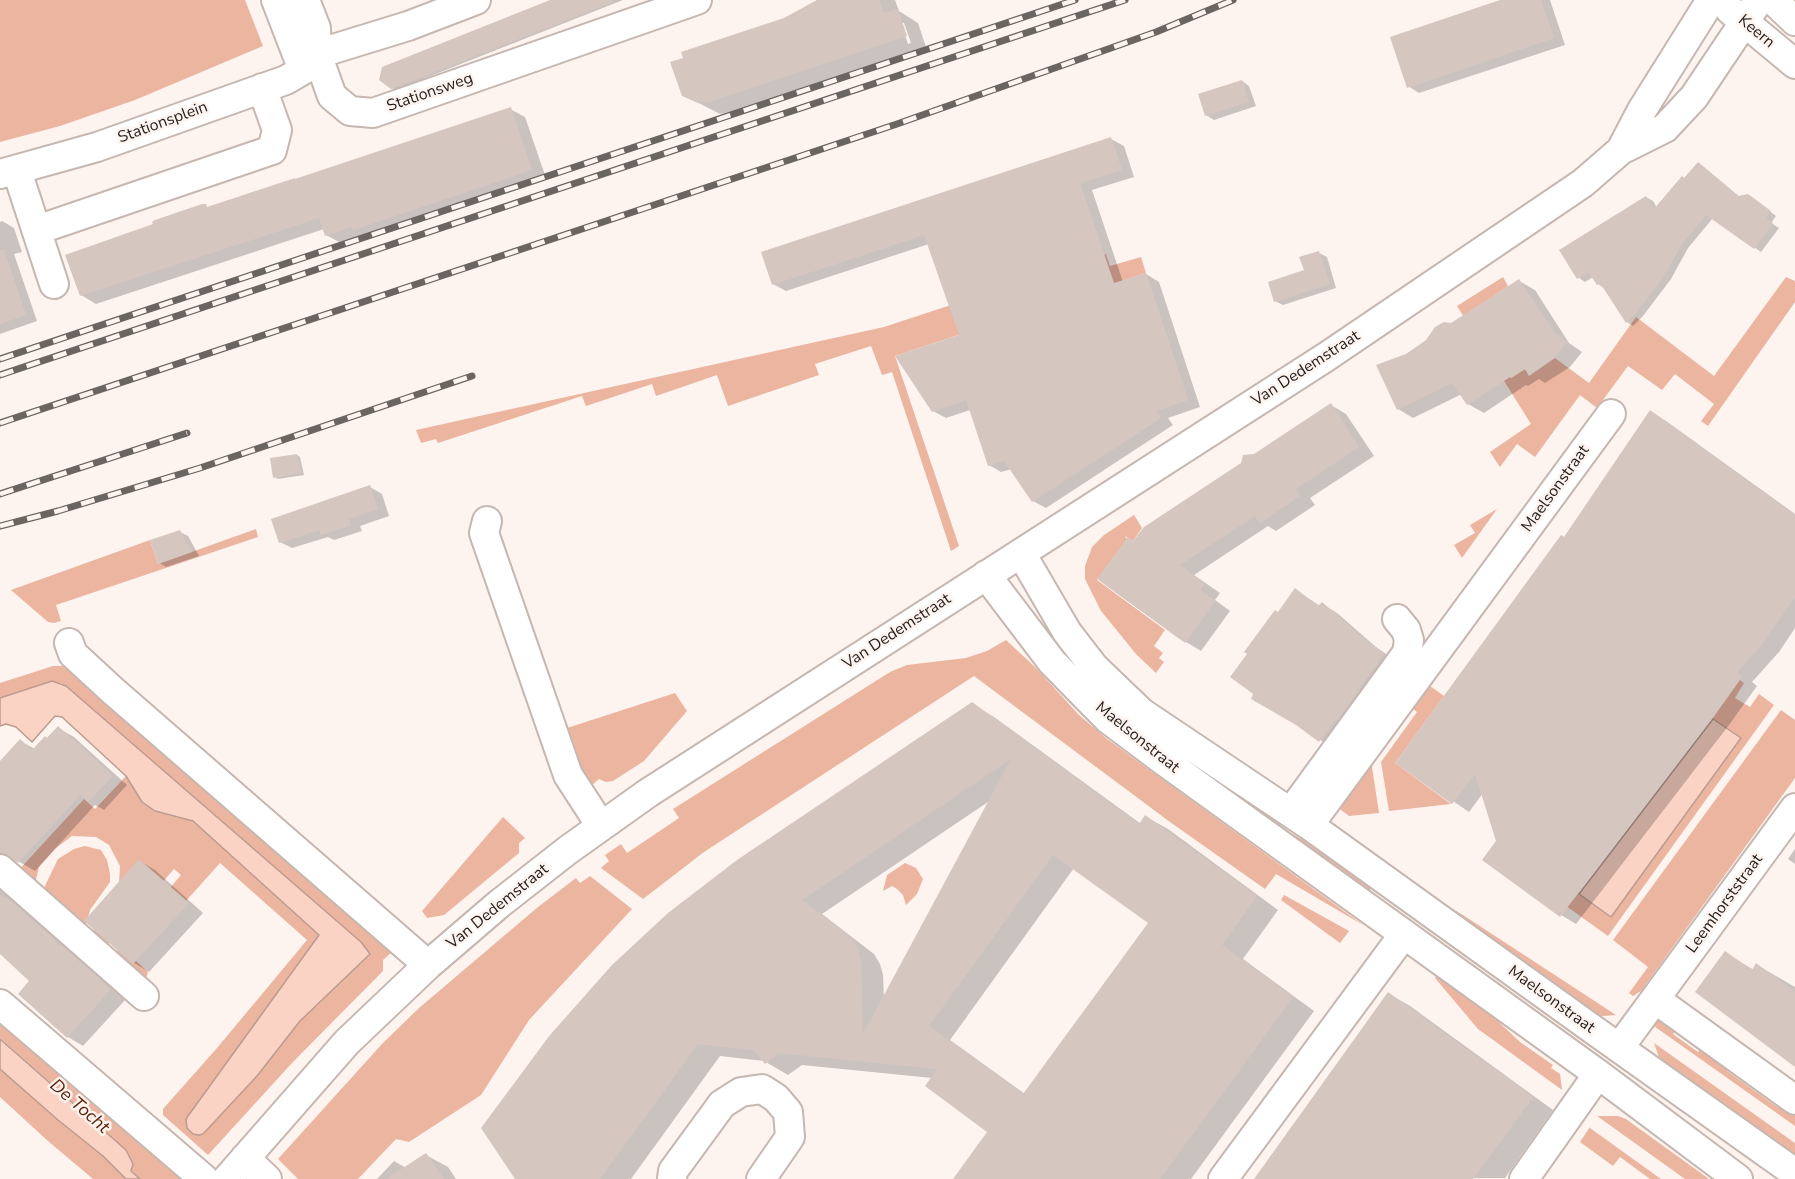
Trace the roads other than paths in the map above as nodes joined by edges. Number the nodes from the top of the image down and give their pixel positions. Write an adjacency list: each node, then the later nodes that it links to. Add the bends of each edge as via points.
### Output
1 (276, 0): 10 (street)
2 (306, 0): 10 (street, via 316,28)
3 (476, 0): 10 (street)
4 (697, 0): 10 (street, Stationsweg, via 373,113 350,111 332,96)
5 (1711, 0): 13 (street, Van Dedemstraat)
6 (1718, 0): 8 (street, Keern)
7 (1773, 0): 9 (street, Keern)
8 (1751, 11): 11 (street, Keern); 13 (street, Van Dedemstraat, via 1694,97 1665,128)
9 (1795, 21)
10 (310, 62): 12 (street, Stationsplein, via 286,80)
11 (1795, 64)
12 (262, 88): 14 (street, Stationsplein, via 97,147); 15 (street, via 277,130 272,150)
13 (1621, 150): 19 (street, Van Dedemstraat, via 1583,183 1496,243)
14 (9, 172): 15 (street)
15 (37, 231): 16 (street)
16 (54, 284)
17 (1611, 414): 24 (street, Maelsonstraat)
18 (487, 520): 25 (street, via 484,533 568,775)
19 (1022, 553): 20 (street, Van Dedemstraat); 24 (street, Maelsonstraat, via 1067,632 1094,667 1142,712)
20 (986, 575): 25 (street, Van Dedemstraat); 27 (street, Maelsonstraat, via 1052,662 1108,718)
21 (1397, 619): 24 (street, via 1409,640 1407,653)
22 (69, 643): 28 (street, via 73,654 112,690)
23 (1795, 808): 30 (street, Leemhorststraat)
24 (1300, 819): 32 (street, Maelsonstraat)
25 (601, 826): 28 (street, Van Dedemstraat, via 499,904)
26 (0, 869): 29 (street)
27 (1404, 934): 33 (street, Maelsonstraat); 41 (street)
28 (428, 965): 35 (street, Van Dedemstraat, via 347,1041)
29 (144, 996)
30 (1655, 999): 32 (street, Leemhorststraat); 34 (street)
31 (0, 1004): 37 (street)
32 (1619, 1048): 36 (street, Maelsonstraat)
33 (1598, 1074): 42 (street); 43 (street, Maelsonstraat)
34 (1795, 1100)
35 (236, 1169): 38 (street)
36 (1795, 1173)
37 (204, 1179)
38 (267, 1179)
39 (672, 1179): 40 (street, via 673,1171 722,1104 741,1092 762,1089 788,1112 790,1137)
40 (761, 1179)
41 (1223, 1179)
42 (1524, 1179)
43 (1738, 1179)

